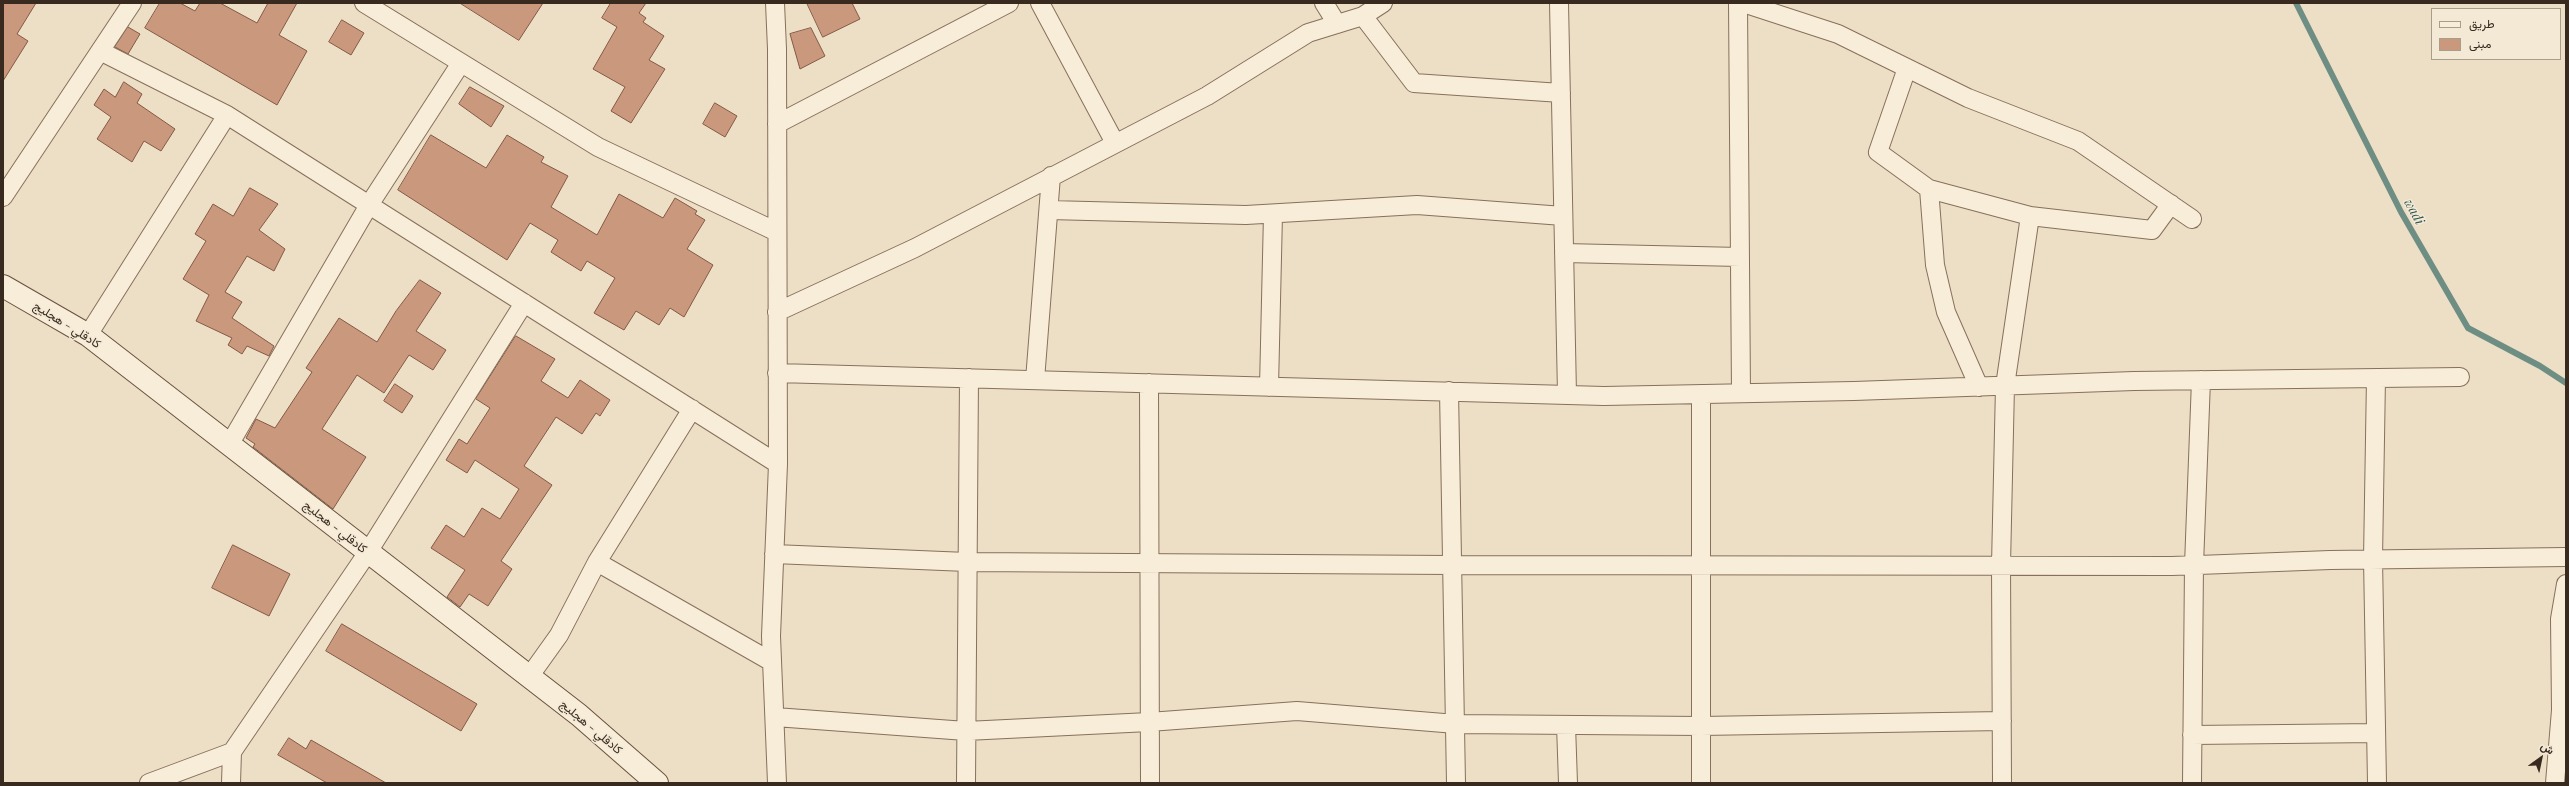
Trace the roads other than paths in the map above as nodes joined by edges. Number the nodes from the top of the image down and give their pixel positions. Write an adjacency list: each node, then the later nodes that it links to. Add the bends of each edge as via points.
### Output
1 (132, 3): 13 (street)
2 (364, 3): 14 (street)
3 (775, 3): 18 (street)
4 (1009, 3): 18 (street)
5 (1040, 3): 19 (street)
6 (1324, 3): 12 (street)
7 (1383, 3): 11 (street)
8 (1559, 3): 16 (street)
9 (1738, 3): 32 (street)
10 (1743, 3): 15 (street, via 1838,34)
11 (1363, 16): 12 (street); 16 (street, via 1414,84)
12 (1337, 24): 19 (street, via 1308,33 1207,96)
13 (102, 52): 17 (street); 22 (street)
14 (461, 63): 24 (street); 30 (street, via 598,147)
15 (1907, 68): 21 (street, via 1878,152); 23 (street, via 1968,98 2078,141)
16 (1561, 93): 27 (street)
17 (227, 114): 24 (street); 36 (street)
18 (777, 124): 30 (street)
19 (1115, 143): 20 (street)
20 (1051, 176): 25 (street); 35 (street, via 915,248)
21 (1929, 189): 28 (street); 46 (street, via 1935,265 1946,312)
22 (3, 197)
23 (2171, 204): 28 (street, via 2152,230); 29 (street)
24 (369, 205): 34 (street); 52 (street)
25 (1049, 210): 26 (street); 41 (street)
26 (1273, 214): 27 (street, via 1417,205); 44 (street)
27 (1563, 216): 31 (street)
28 (2030, 216): 45 (street)
29 (2192, 219)
30 (777, 232): 35 (street)
31 (1564, 253): 32 (street); 49 (street)
32 (1740, 257): 48 (street)
33 (3, 286): 36 (street, كادقلي - هجليج)
34 (524, 303): 51 (street); 54 (street)
35 (777, 312): 37 (street)
36 (88, 335): 52 (street, كادقلي - هجليج)
37 (777, 373): 39 (street); 53 (street)
38 (2460, 377): 40 (street)
39 (969, 378): 41 (street); 59 (street)
40 (2376, 378): 42 (street); 57 (street)
41 (1035, 380): 43 (street)
42 (2201, 380): 45 (street); 64 (street)
43 (1149, 383): 44 (street); 61 (street)
44 (1269, 386): 47 (street)
45 (2005, 386): 46 (street); 63 (street)
46 (1979, 387): 48 (street)
47 (1449, 391): 49 (street); 62 (street)
48 (1741, 393): 50 (street)
49 (1567, 394): 50 (street)
50 (1701, 394): 60 (street)
51 (692, 409): 53 (street); 58 (street)
52 (229, 445): 54 (street, كادقلي - هجليج)
53 (778, 464): 55 (street)
54 (368, 552): 67 (street, كادقلي - هجليج); 77 (street)
55 (774, 554): 59 (street); 66 (street)
56 (2566, 557): 57 (street)
57 (2373, 559): 64 (street); 75 (street)
58 (597, 562): 66 (street); 67 (street, via 559,635)
59 (968, 562): 61 (street); 74 (street)
60 (1702, 564): 62 (street); 63 (street); 73 (street)
61 (1149, 565): 62 (street); 70 (street)
62 (1452, 565): 71 (street)
63 (2001, 565): 64 (street); 69 (street)
64 (2194, 565): 76 (street)
65 (2566, 584): 90 (street, via 2560,619 2561,710)
66 (772, 662): 68 (street)
67 (529, 677): 80 (street, كادقلي - هجليج, via 579,715)
68 (774, 717): 74 (street); 81 (street)
69 (2002, 721): 73 (street); 87 (street)
70 (1149, 722): 71 (street, via 1297,711); 74 (street); 83 (street)
71 (1456, 724): 72 (street); 84 (street)
72 (1566, 725): 73 (street); 85 (street)
73 (1701, 726): 86 (street)
74 (966, 731): 82 (street)
75 (2376, 734): 76 (street); 89 (street)
76 (2192, 735): 88 (street)
77 (232, 752): 78 (street); 79 (street)
78 (149, 783)
79 (231, 783)
80 (657, 783)
81 (777, 783)
82 (966, 783)
83 (1150, 783)
84 (1456, 783)
85 (1568, 783)
86 (1701, 783)
87 (2002, 783)
88 (2192, 783)
89 (2377, 783)
90 (2555, 783)

